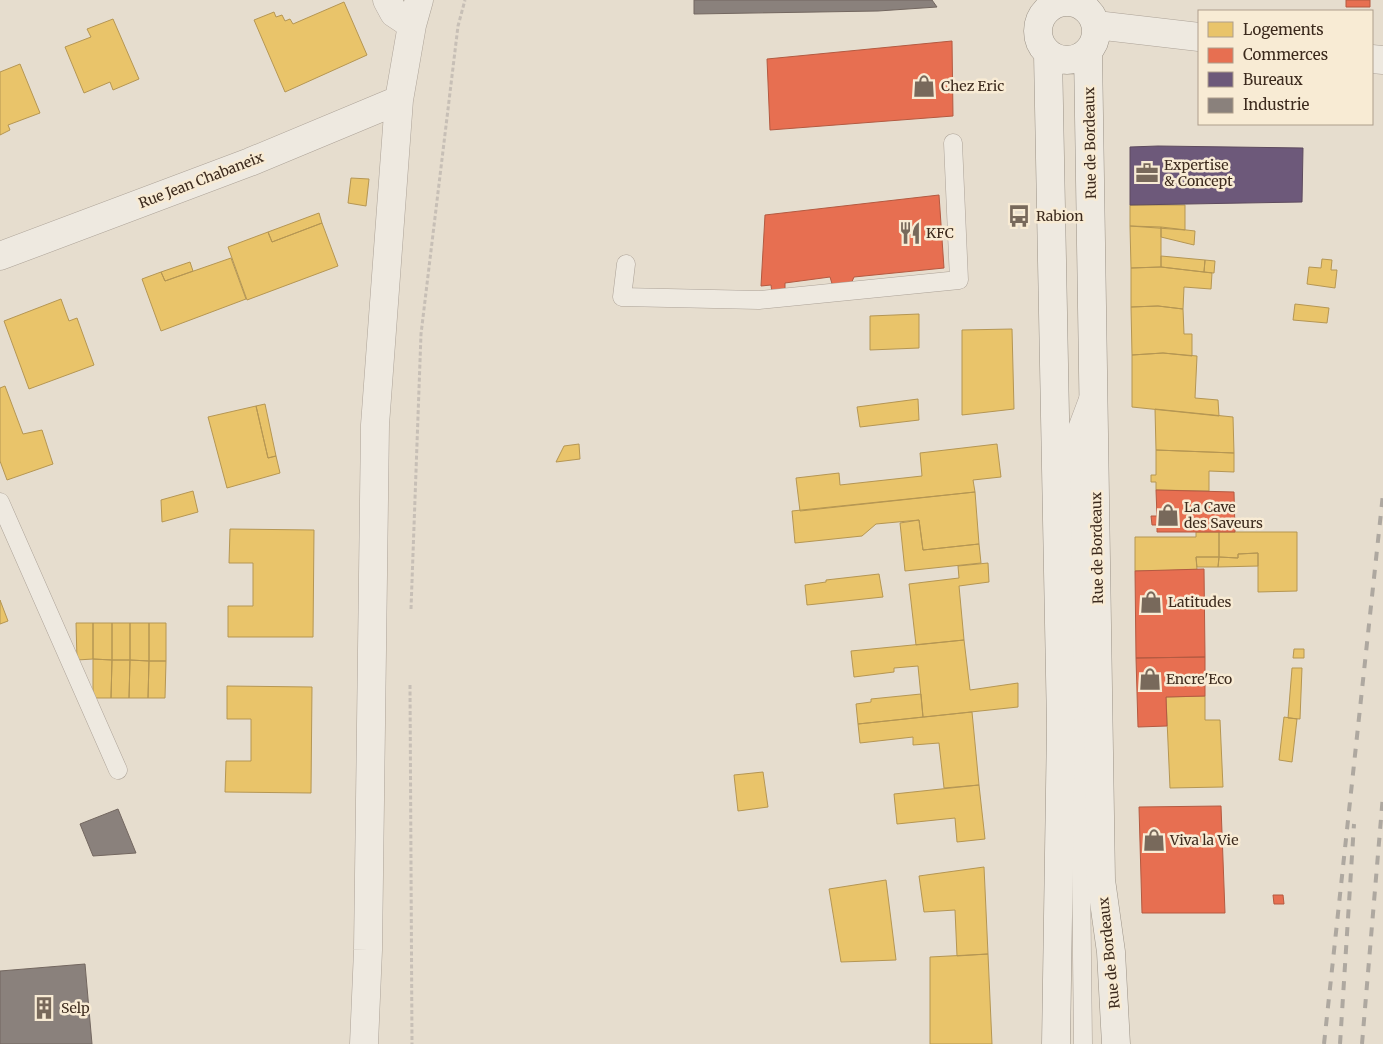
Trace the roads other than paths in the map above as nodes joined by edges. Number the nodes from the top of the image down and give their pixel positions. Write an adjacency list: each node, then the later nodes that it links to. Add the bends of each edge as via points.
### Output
1 (387, 0): 4 (main road, via 394,13)
2 (1048, 4): 3 (main road, via 1071,2); 7 (main road, via 1037,31 1042,48)
3 (1090, 11): 5 (main road); 6 (main road, via 1094,44)
4 (416, 13): 8 (main road)
5 (1198, 37)
6 (1088, 52): 7 (main road, via 1064,61); 12 (main road, Rue de Bordeaux)
7 (1048, 54): 16 (main road, via 1061,726)
8 (399, 100): 10 (main road, Rue Jean Chabaneix, via 250,162); 15 (main road, via 376,425)
9 (953, 143): 11 (lane, via 960,280 759,300 622,298)
10 (0, 256)
11 (626, 264)
12 (1094, 382): 17 (lane, via 1076,431); 18 (main road, Rue de Bordeaux, via 1101,880)
13 (0, 502): 14 (lane)
14 (118, 770)
15 (364, 1044)
16 (1056, 1044)
17 (1083, 1044)
18 (1116, 1044)

